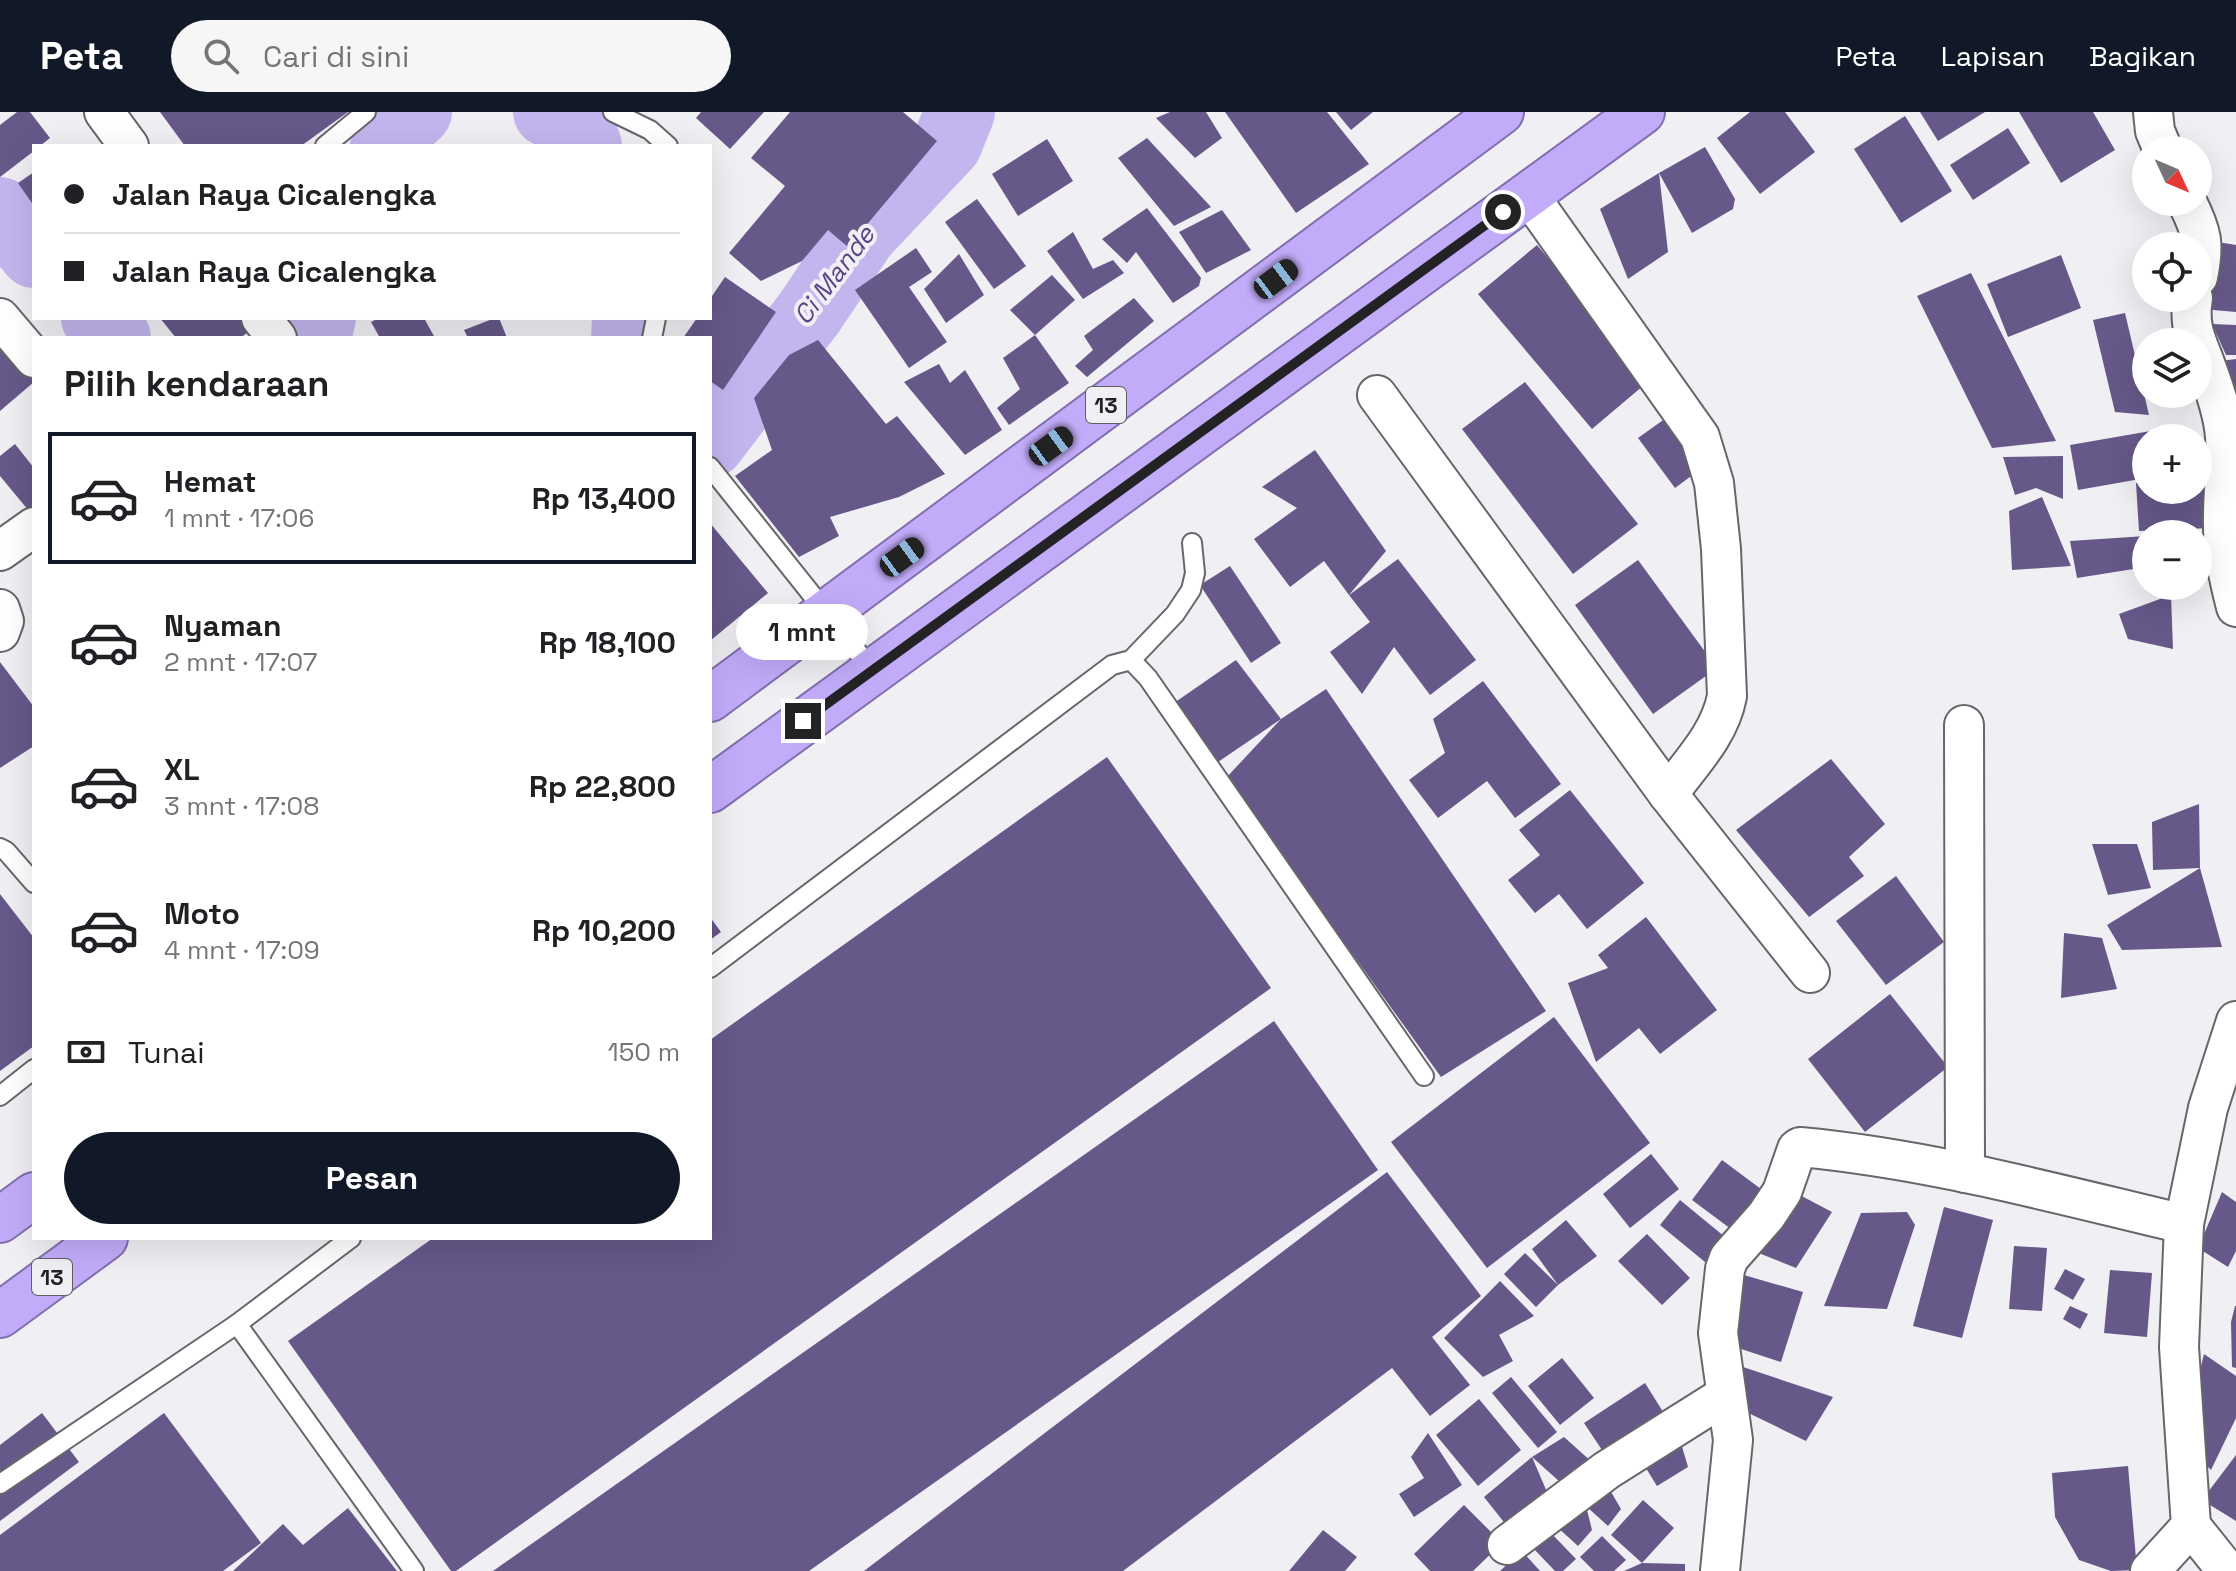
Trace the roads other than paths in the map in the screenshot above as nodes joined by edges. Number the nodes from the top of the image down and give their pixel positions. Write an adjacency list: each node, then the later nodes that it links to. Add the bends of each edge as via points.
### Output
1 (104, 112): 8 (street)
2 (366, 112): 9 (lane)
3 (613, 112): 10 (lane)
4 (1501, 112): 22 (highway, 13)
5 (1642, 112): 11 (highway)
6 (2153, 112): 7 (street)
7 (2157, 136)
8 (128, 144)
9 (327, 144)
10 (666, 144)
11 (1528, 194): 25 (highway); 29 (street, via 1700,437 1714,483 1727,696 1711,738)
12 (0, 318): 15 (street)
13 (263, 320): 14 (street)
14 (275, 336)
15 (32, 356)
16 (2212, 383): 20 (street, via 2223,423 2224,556)
17 (1377, 395): 29 (street)
18 (712, 470): 22 (lane)
19 (1192, 543): 24 (lane, via 1191,590)
20 (2236, 607)
21 (0, 609): 23 (street)
22 (827, 612): 25 (lane); 26 (highway, 13)
23 (0, 632)
24 (1131, 660): 32 (lane, via 1112,665); 36 (lane)
25 (872, 670): 28 (highway)
26 (712, 698)
27 (1964, 725): 38 (street)
28 (712, 789)
29 (1668, 794): 33 (street)
30 (0, 848): 31 (lane)
31 (32, 881)
32 (712, 966)
33 (1810, 973)
34 (2236, 1021): 41 (street, via 2208,1108)
35 (32, 1071): 37 (lane)
36 (1424, 1076)
37 (0, 1096)
38 (1965, 1173): 41 (street); 46 (street, via 1855,1152 1797,1149 1782,1192 1725,1269 1718,1333)
39 (32, 1196): 40 (highway)
40 (0, 1220)
41 (2184, 1224): 48 (street, via 2179,1347)
42 (102, 1240): 44 (highway, 13)
43 (348, 1240): 45 (lane)
44 (0, 1315)
45 (237, 1324): 47 (lane); 50 (lane)
46 (1726, 1395): 49 (street, via 1607,1470); 51 (street, via 1733,1440)
47 (0, 1484)
48 (2191, 1526): 52 (street); 53 (street)
49 (1507, 1545)
50 (414, 1571)
51 (1720, 1571)
52 (2150, 1571)
53 (2227, 1571)

